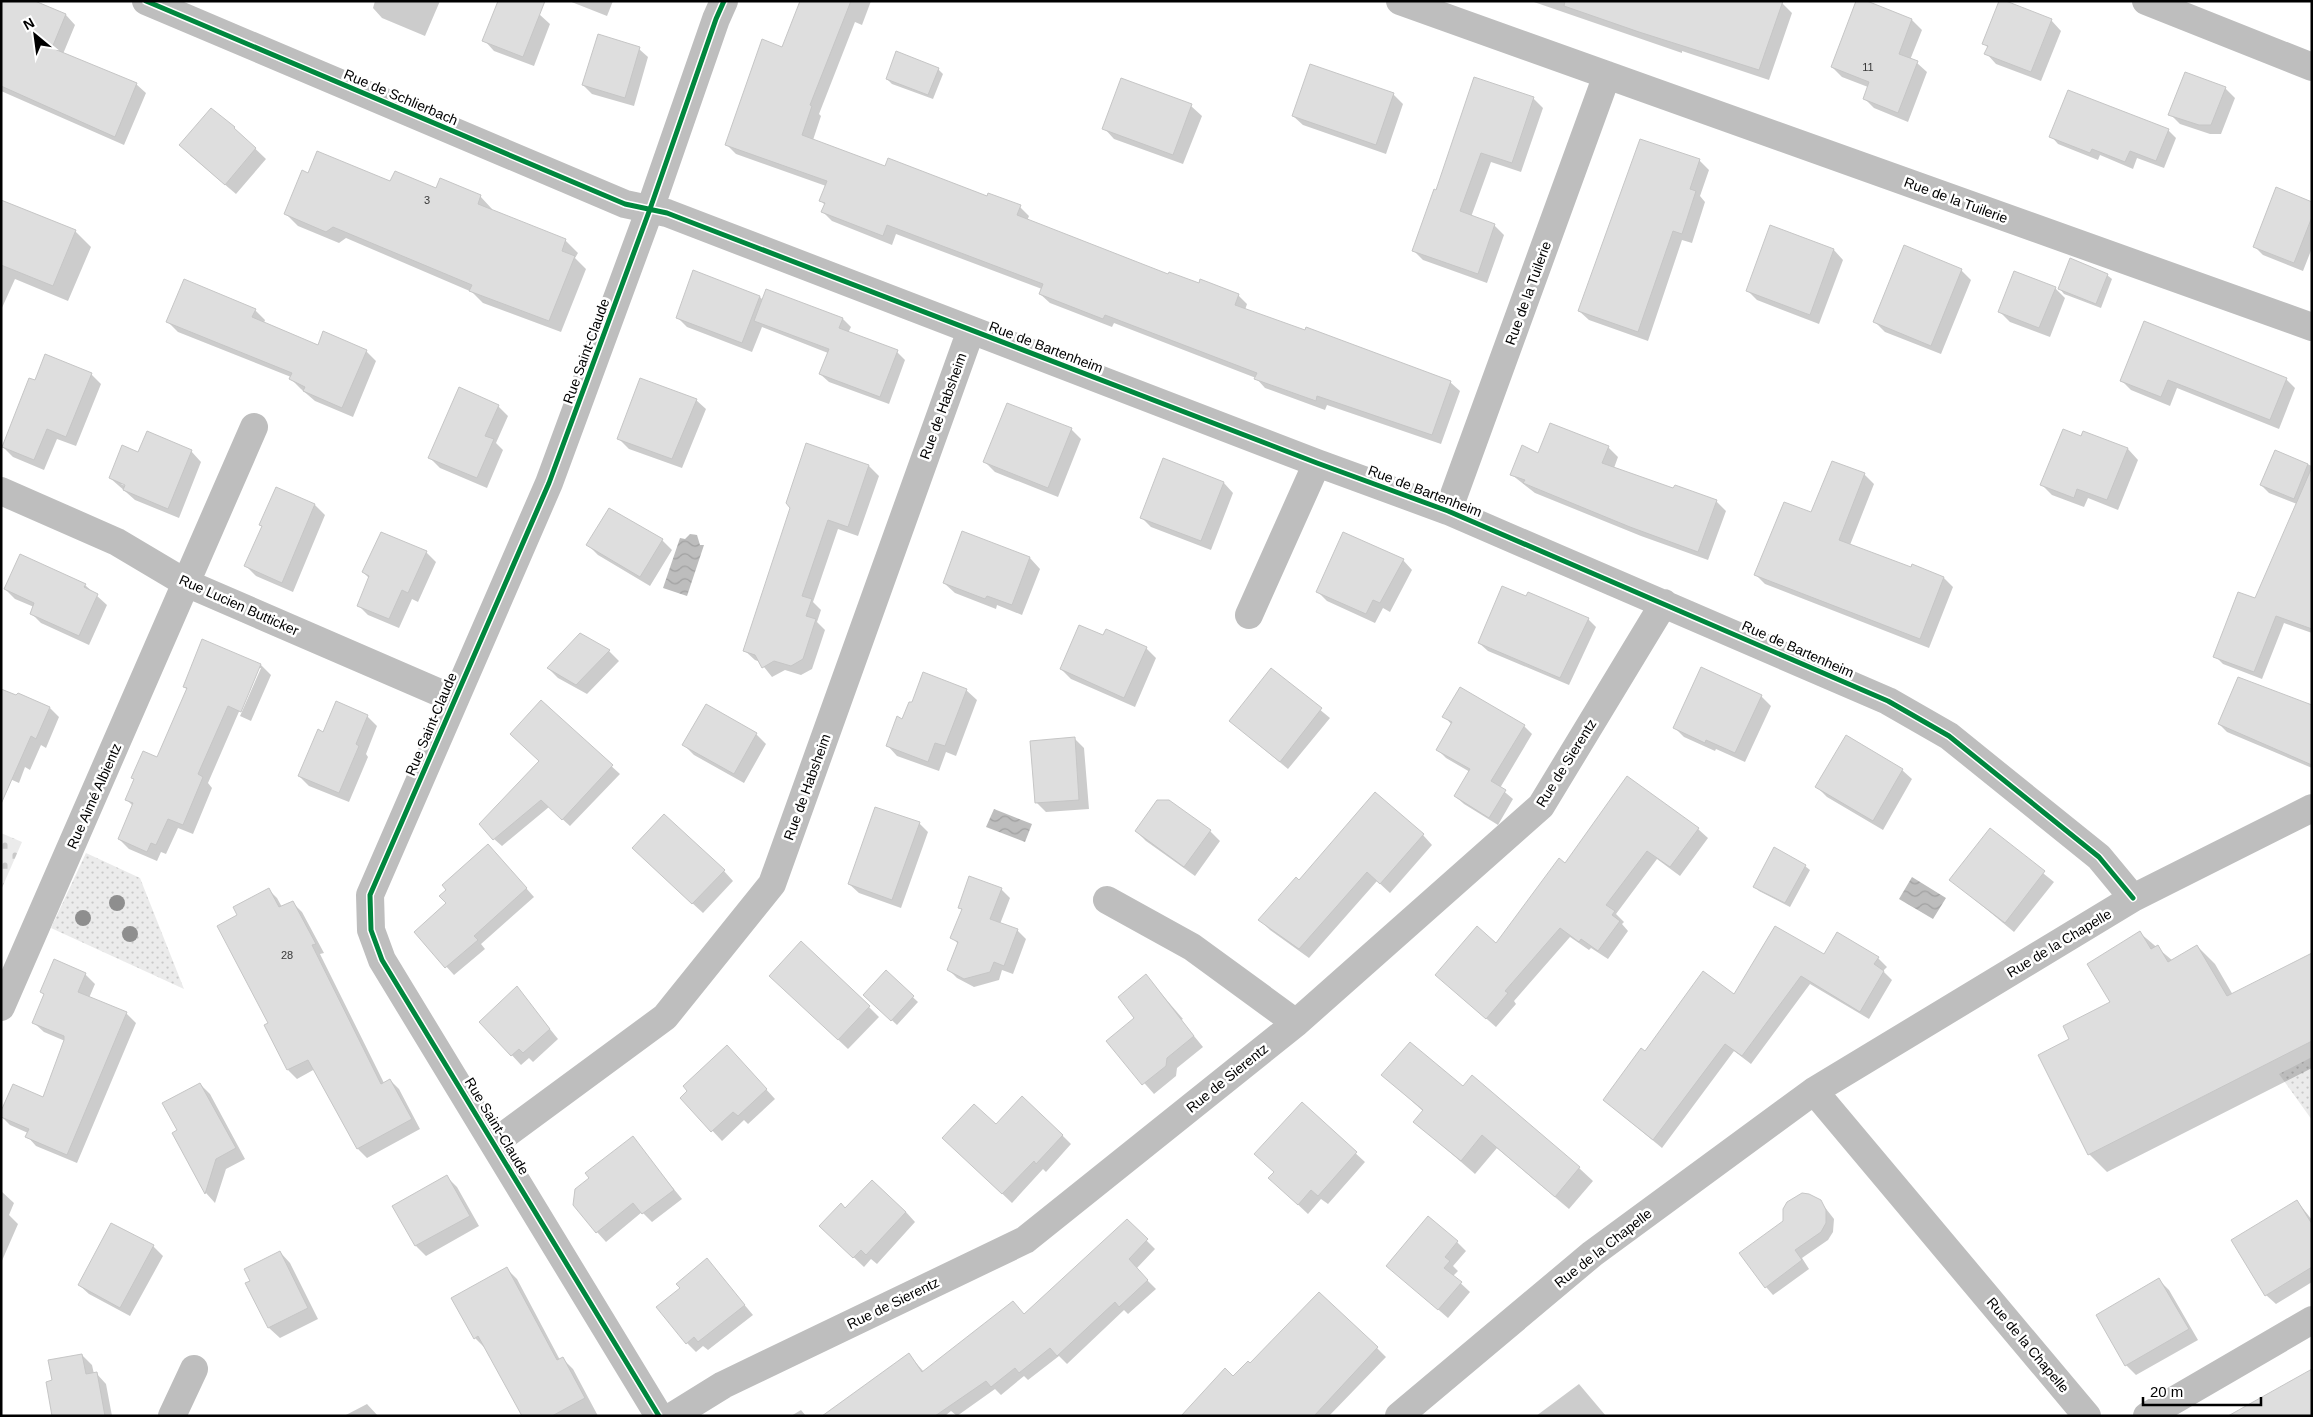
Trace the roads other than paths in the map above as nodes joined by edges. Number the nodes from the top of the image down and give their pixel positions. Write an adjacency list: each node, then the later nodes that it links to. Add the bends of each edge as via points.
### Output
1 (146, 1): 7 (street, Rue de Schlierbach, via 625,204)
2 (724, 1): 7 (street, Rue Saint-Claude)
3 (1400, 1): 6 (street, Rue de la Tuilerie)
4 (2146, 1): 5 (street)
5 (2312, 67)
6 (1607, 75): 8 (street, Rue de la Tuilerie); 13 (street, Rue de la Tuilerie)
7 (650, 210): 9 (street, Rue de Bartenheim, via 667,213); 17 (street, Rue Saint-Claude, via 549,483)
8 (2310, 321)
9 (971, 330): 11 (street, Rue de Bartenheim); 24 (street, Rue de Habsheim, via 772,884 665,1017)
10 (254, 427): 14 (street, Rue Aimé Albientz)
11 (1317, 463): 13 (street, Rue de Bartenheim); 16 (street)
12 (1, 491): 14 (street, Rue Lucien Butticker, via 117,542)
13 (1448, 511): 15 (street, Rue de Bartenheim)
14 (186, 584): 17 (street, Rue Lucien Butticker); 21 (street, Rue Aimé Albientz)
15 (1664, 603): 19 (street, Rue de Bartenheim, via 1888,701 1949,736 2099,857); 22 (street, Rue de Sierentz, via 1541,806)
16 (1249, 615)
17 (454, 699): 24 (street, Rue Saint-Claude, via 370,895 371,930 382,960)
18 (2312, 808): 19 (street, Rue de la Chapelle)
19 (2133, 898): 23 (street, Rue de la Chapelle)
20 (1107, 900): 22 (street, via 1192,947)
21 (1, 1007)
22 (1296, 1023): 29 (street, Rue de Sierentz, via 1025,1240 723,1385)
23 (1814, 1091): 30 (street, Rue de la Chapelle, via 1592,1254); 31 (street, Rue de la Chapelle)
24 (494, 1143): 28 (street, Rue Saint-Claude)
25 (2312, 1320): 32 (street)
26 (194, 1369): 27 (street)
27 (172, 1416)
28 (659, 1416)
29 (673, 1416)
30 (1399, 1416)
31 (2087, 1416)
32 (2146, 1416)

